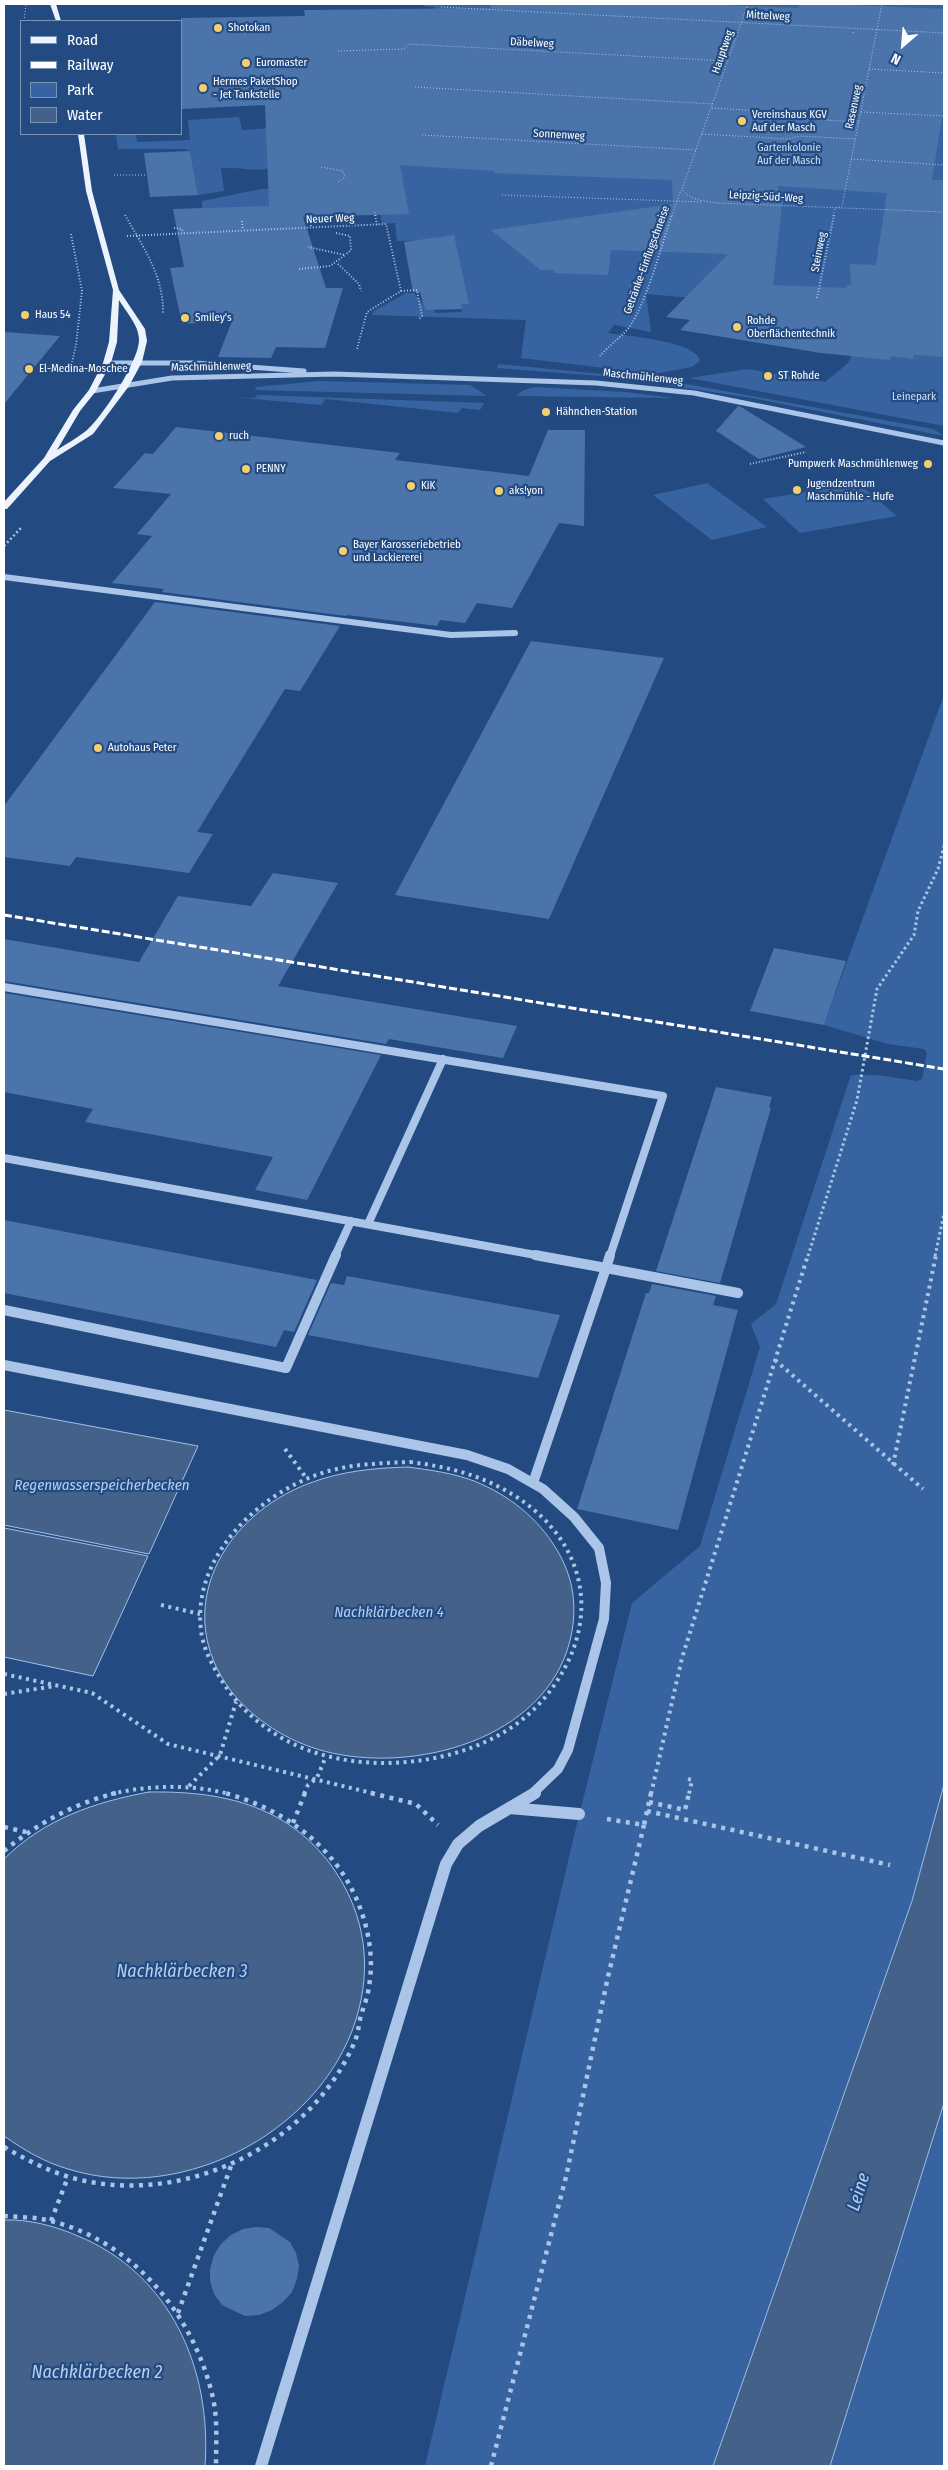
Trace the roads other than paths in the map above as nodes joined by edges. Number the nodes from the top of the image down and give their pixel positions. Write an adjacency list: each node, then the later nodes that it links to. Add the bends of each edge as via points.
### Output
1 (53, 4): 2 (main road)
2 (59, 20)
3 (81, 135): 4 (main road, via 89,192)
4 (116, 290): 5 (main road, via 141,329 143,341); 6 (main road)
5 (138, 362): 6 (street, Maschmühlenweg); 7 (street, Maschmühlenweg); 8 (main road)
6 (107, 363): 9 (main road)
7 (334, 374): 8 (street, Maschmühlenweg, via 172,378); 10 (street, Maschmühlenweg, via 596,383 694,393)
8 (125, 386): 9 (street, Maschmühlenweg); 11 (main road, via 90,432)
9 (92, 391): 11 (main road)
10 (944, 443)
11 (47, 460): 12 (main road)
12 (4, 507)
13 (4, 577): 14 (street, via 451,635)
14 (515, 633)
15 (4, 987): 16 (street)
16 (443, 1060): 19 (street); 20 (street, via 663,1096)
17 (4, 1158): 18 (street)
18 (351, 1221): 19 (street); 22 (street, via 286,1368)
19 (368, 1224): 20 (street)
20 (606, 1268): 21 (street); 24 (street)
21 (738, 1293)
22 (4, 1310)
23 (4, 1365): 24 (street, via 467,1455 508,1469)
24 (533, 1483): 25 (street, via 574,1517 599,1548 606,1583 604,1620 568,1750 558,1769 538,1791)
25 (508, 1808): 26 (street); 27 (street, via 458,1844 446,1864)
26 (579, 1814)
27 (261, 2466)

